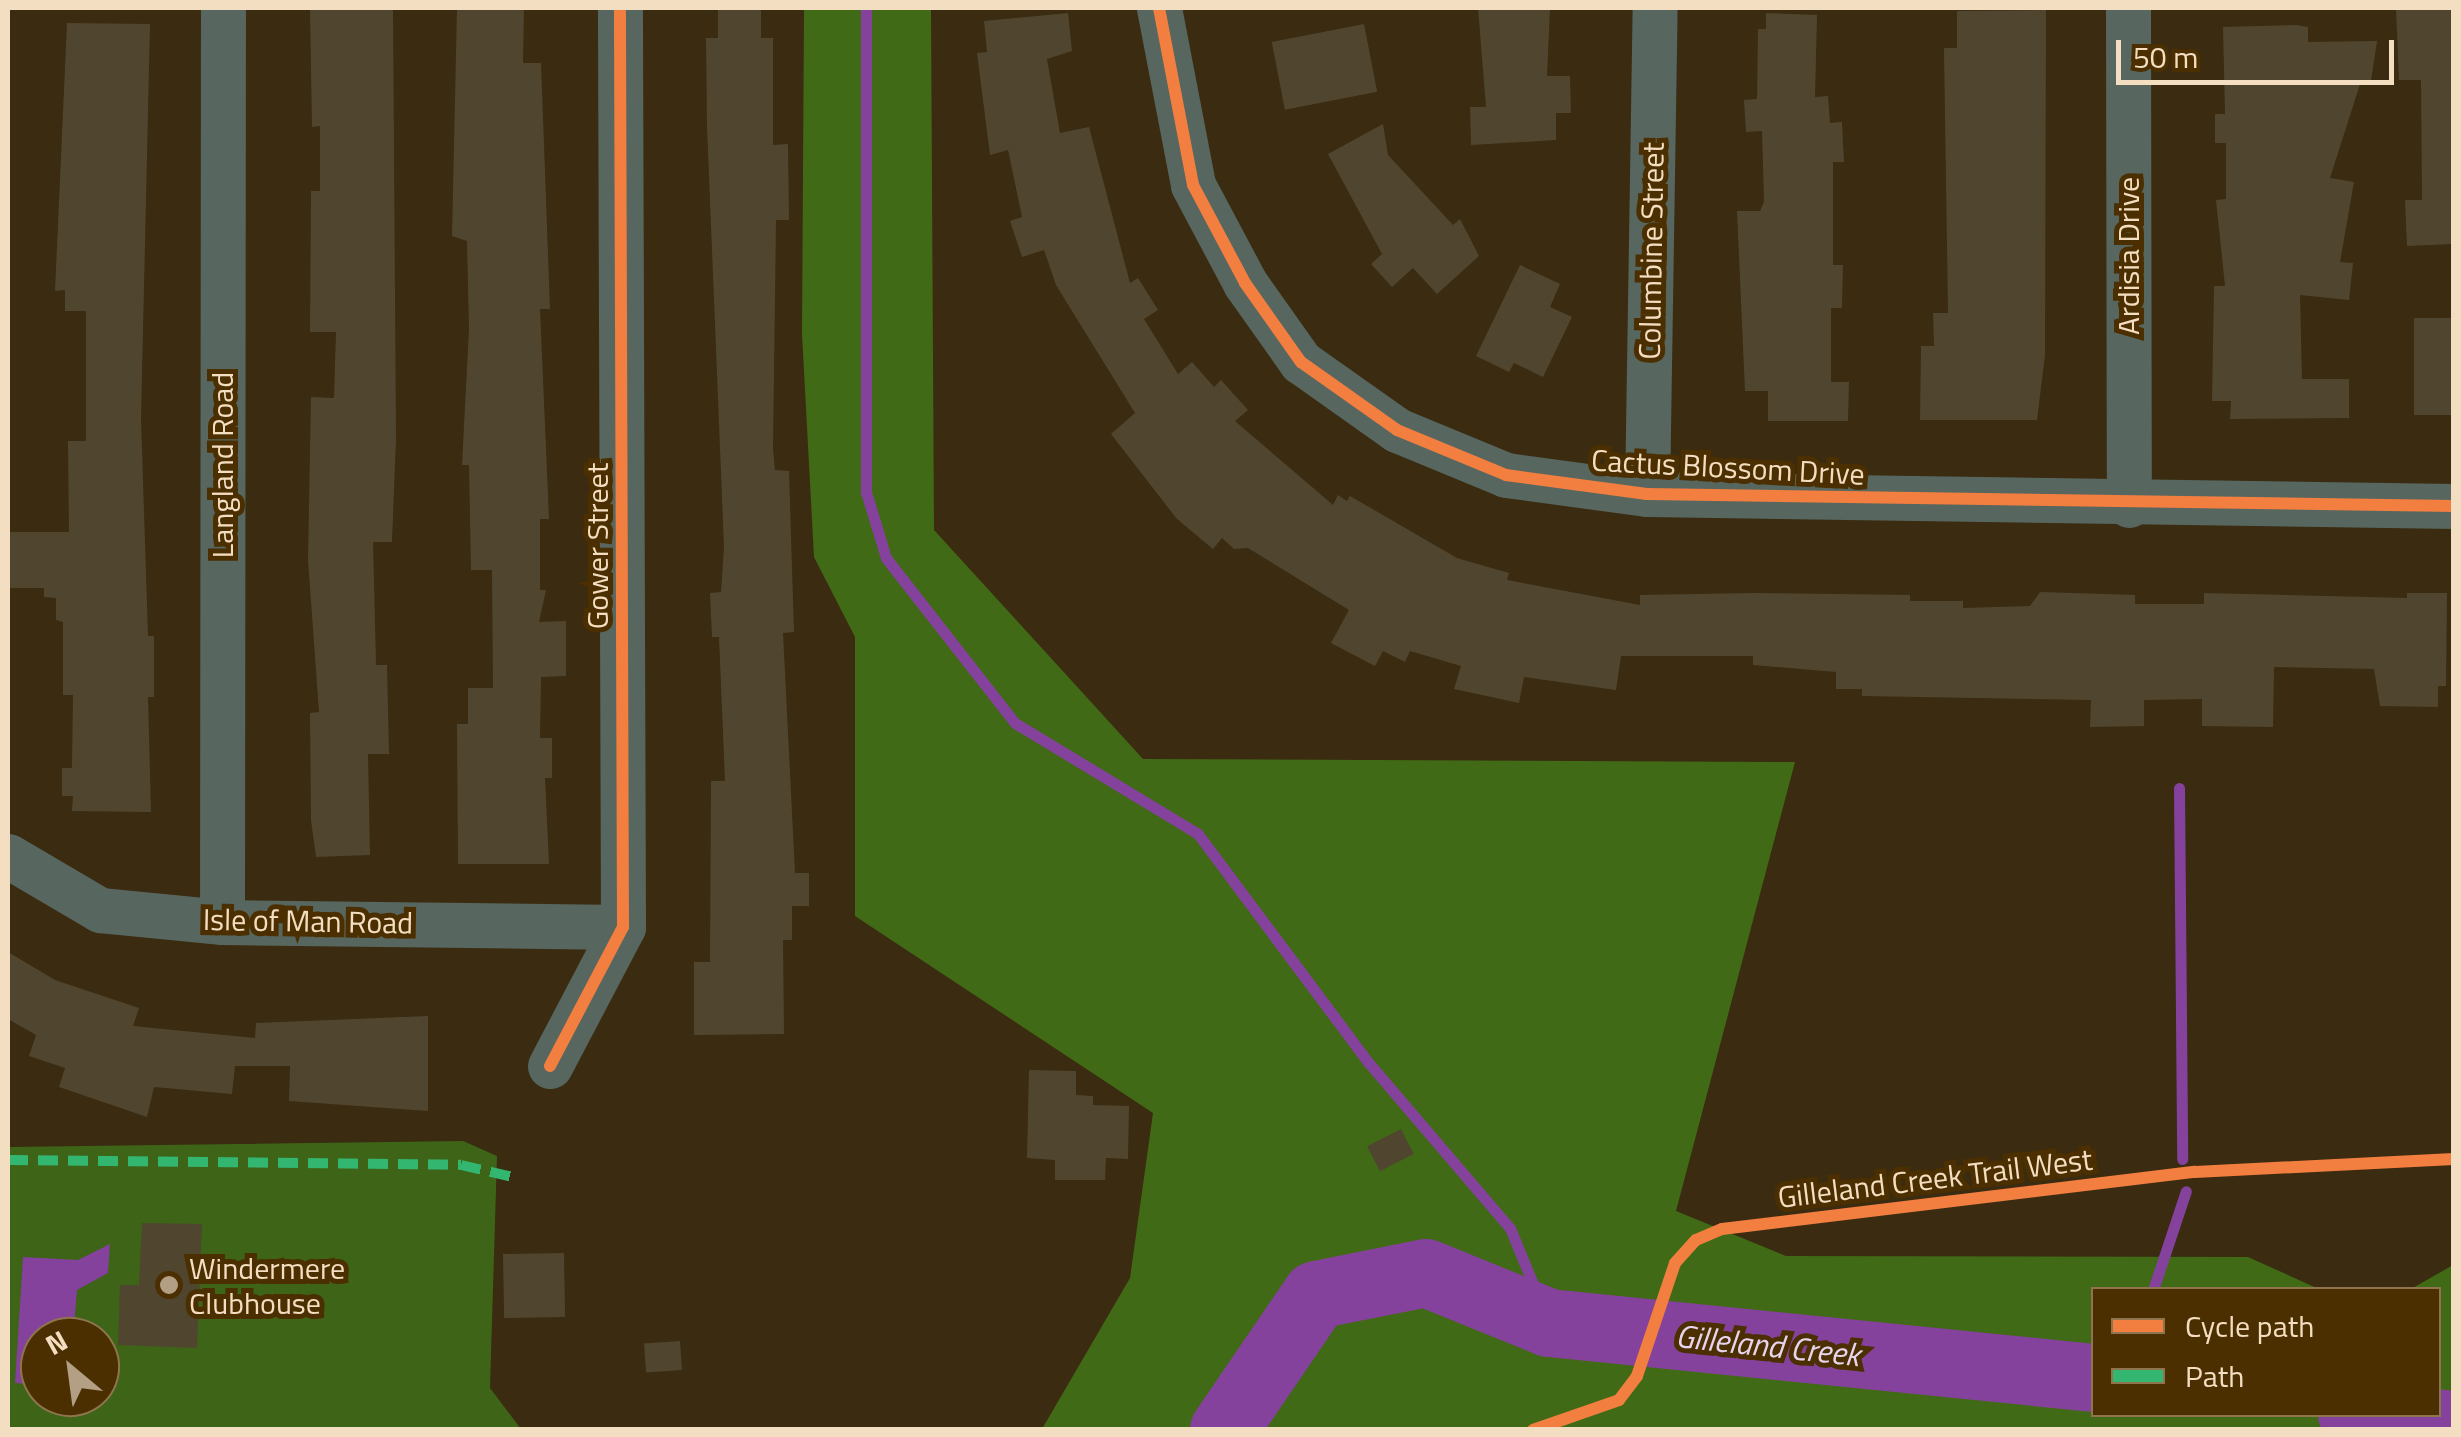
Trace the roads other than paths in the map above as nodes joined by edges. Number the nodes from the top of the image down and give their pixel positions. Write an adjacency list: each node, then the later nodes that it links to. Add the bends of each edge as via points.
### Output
1 (223, 8): 10 (street, Langland Road)
2 (620, 8): 11 (street, Gower Street)
3 (1159, 8): 6 (street, Cactus Blossom Drive, via 1193,185 1245,283 1301,362 1397,430 1506,475)
4 (1656, 8): 6 (street, Columbine Street)
5 (2128, 8): 7 (street, Ardisia Drive)
6 (1647, 494): 7 (street, Cactus Blossom Drive)
7 (2129, 504): 8 (street, Cactus Blossom Drive)
8 (2454, 506)
9 (8, 856): 10 (street, Isle of Man Road, via 100,910)
10 (222, 922): 11 (street, Isle of Man Road)
11 (623, 927): 12 (street, Gower Street)
12 (550, 1066)

